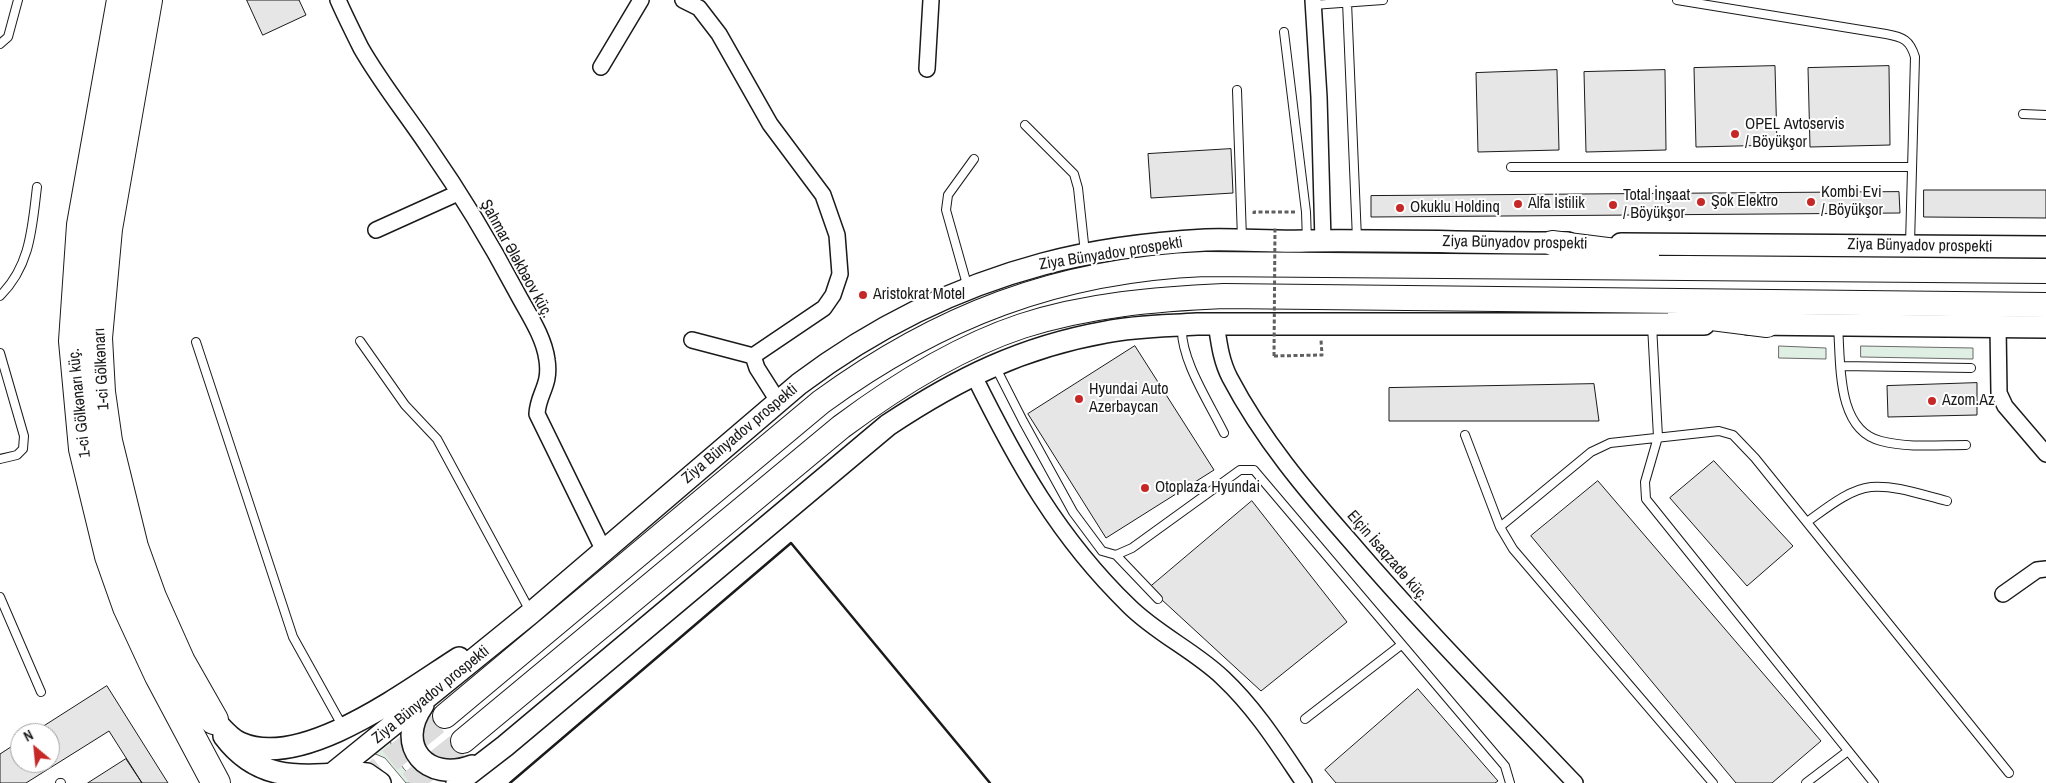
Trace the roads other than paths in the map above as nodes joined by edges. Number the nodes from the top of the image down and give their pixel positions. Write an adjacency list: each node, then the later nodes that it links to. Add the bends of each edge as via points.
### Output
1 (18, 0): 13 (lane, via 8,37)
2 (121, 0): 87 (highway, 1-ci Gölkənarı küç., via 81,225 73,341 83,449 109,556 127,607 159,676)
3 (148, 0): 80 (highway, 1-ci Gölkənarı, via 107,238 98,338 101,392 108,442 134,548 181,662)
4 (338, 0): 24 (street, Şahmar Ələkbəov küç., via 383,84)
5 (641, 0): 14 (street)
6 (683, 0): 53 (street, via 699,8 719,34 770,124 823,195 837,234 840,274 824,308)
7 (931, 0): 15 (street)
8 (1383, 0): 10 (lane)
9 (1677, 0): 22 (lane, via 1886,34 1908,41 1915,57)
10 (1347, 2): 11 (lane); 29 (lane)
11 (1313, 3): 28 (street, via 1319,97)
12 (1284, 32): 28 (lane, via 1306,212)
13 (0, 44)
14 (601, 67)
15 (926, 69)
16 (1237, 90): 27 (lane)
17 (2023, 114): 18 (lane)
18 (2046, 115)
19 (1025, 125): 33 (lane, via 1074,174)
20 (974, 159): 36 (lane, via 948,195 946,210)
21 (1511, 167): 22 (lane)
22 (1912, 167): 31 (lane)
23 (37, 187): 38 (lane, via 28,250 8,288)
24 (458, 192): 25 (street); 68 (street, Şahmar Ələkbəov küç., via 493,247 537,333 549,373 537,414)
25 (376, 230)
26 (1207, 240): 27 (main road, Ziya Bünyadov prospekti); 33 (main road, Ziya Bünyadov prospekti); 37 (main road, via 1111,263)
27 (1242, 241): 28 (main road, Ziya Bünyadov prospekti)
28 (1315, 241): 29 (main road, Ziya Bünyadov prospekti)
29 (1357, 241): 30 (main road, Ziya Bünyadov prospekti)
30 (1552, 243): 31 (main road, Ziya Bünyadov prospekti); 34 (main road)
31 (1910, 246): 32 (main road, Ziya Bünyadov prospekti)
32 (2046, 247)
33 (1085, 255): 36 (main road, Ziya Bünyadov prospekti)
34 (1763, 268): 35 (main road, Ziya Bünyadov prospekti); 37 (main road, Ziya Bünyadov prospekti, via 1205,264 1104,275)
35 (2046, 271)
36 (968, 288): 58 (main road, Ziya Bünyadov prospekti, via 916,310 872,334)
37 (1045, 288): 78 (main road, Ziya Bünyadov prospekti, via 952,322 857,375)
38 (0, 296)
39 (1224, 296): 40 (main road); 54 (main road, via 1152,309 1077,329); 82 (main road, via 1098,307 1049,318 959,352 900,385 841,427)
40 (1554, 300): 41 (main road); 45 (main road)
41 (2046, 305)
42 (1182, 324): 43 (main road); 54 (main road, via 1106,332); 59 (lane, via 1188,361)
43 (1216, 324): 44 (main road); 92 (street, Elçin İsaqzadə küç., via 1220,353 1230,378 1296,479 1398,596)
44 (1652, 324): 45 (main road); 61 (lane)
45 (1767, 325): 46 (main road)
46 (1838, 325): 47 (main road); 55 (lane)
47 (1998, 326): 48 (main road); 63 (street, via 1999,393 2005,406)
48 (2046, 327)
49 (692, 340): 53 (street)
50 (196, 342): 81 (lane, via 293,637)
51 (360, 342): 74 (lane, via 405,405 437,439)
52 (0, 353): 64 (lane, via 24,436 23,449 17,455)
53 (753, 356): 58 (street)
54 (994, 364): 57 (main road); 69 (lane, via 1074,512 1102,551)
55 (1841, 366): 56 (lane); 62 (lane, via 1848,407 1853,421 1864,433 1879,441 1896,444)
56 (1971, 368)
57 (973, 374): 83 (main road, via 922,403 857,449); 90 (street, via 1007,443 1046,508 1077,550 1131,608 1222,677 1266,725)
58 (778, 400): 68 (main road, Ziya Bünyadov prospekti)
59 (1224, 433)
60 (1465, 435): 67 (lane)
61 (1658, 437): 66 (lane, via 1719,430 1732,435); 67 (lane, via 1610,443 1591,452); 84 (lane, via 1645,482 1646,499)
62 (1966, 445)
63 (2046, 454)
64 (0, 459)
65 (1947, 501): 66 (lane, via 1893,488 1869,487 1836,500)
66 (1807, 522): 85 (lane)
67 (1500, 527): 93 (lane, via 1513,549)
68 (604, 551): 74 (main road, Ziya Bünyadov prospekti)
69 (1116, 555): 73 (lane); 75 (lane, via 1132,548 1240,470 1254,470)
70 (2046, 569): 71 (street, via 2037,570)
71 (2003, 594)
72 (0, 597): 76 (lane)
73 (1158, 599)
74 (531, 613): 77 (main road, Ziya Bünyadov prospekti); 81 (main road)
75 (1400, 645): 79 (lane); 91 (lane, via 1505,766)
76 (41, 692)
77 (427, 699): 83 (main road, via 415,716 410,737 414,750 428,766 447,774 458,772); 86 (main road, Ziya Bünyadov prospekti)
78 (445, 716)
79 (1306, 719)
80 (214, 720): 81 (main road, via 235,740 256,748 297,745); 86 (main road, via 241,759 263,772)
81 (344, 728)
82 (463, 741)
83 (505, 746): 89 (main road)
84 (1848, 751): 94 (lane); 95 (lane)
85 (2009, 773)
86 (325, 779): 88 (main road, via 368,774)
87 (216, 783)
88 (380, 783)
89 (457, 783)
90 (1304, 783)
91 (1510, 783)
92 (1575, 783)
93 (1714, 783)
94 (1806, 783)
95 (1874, 783)

